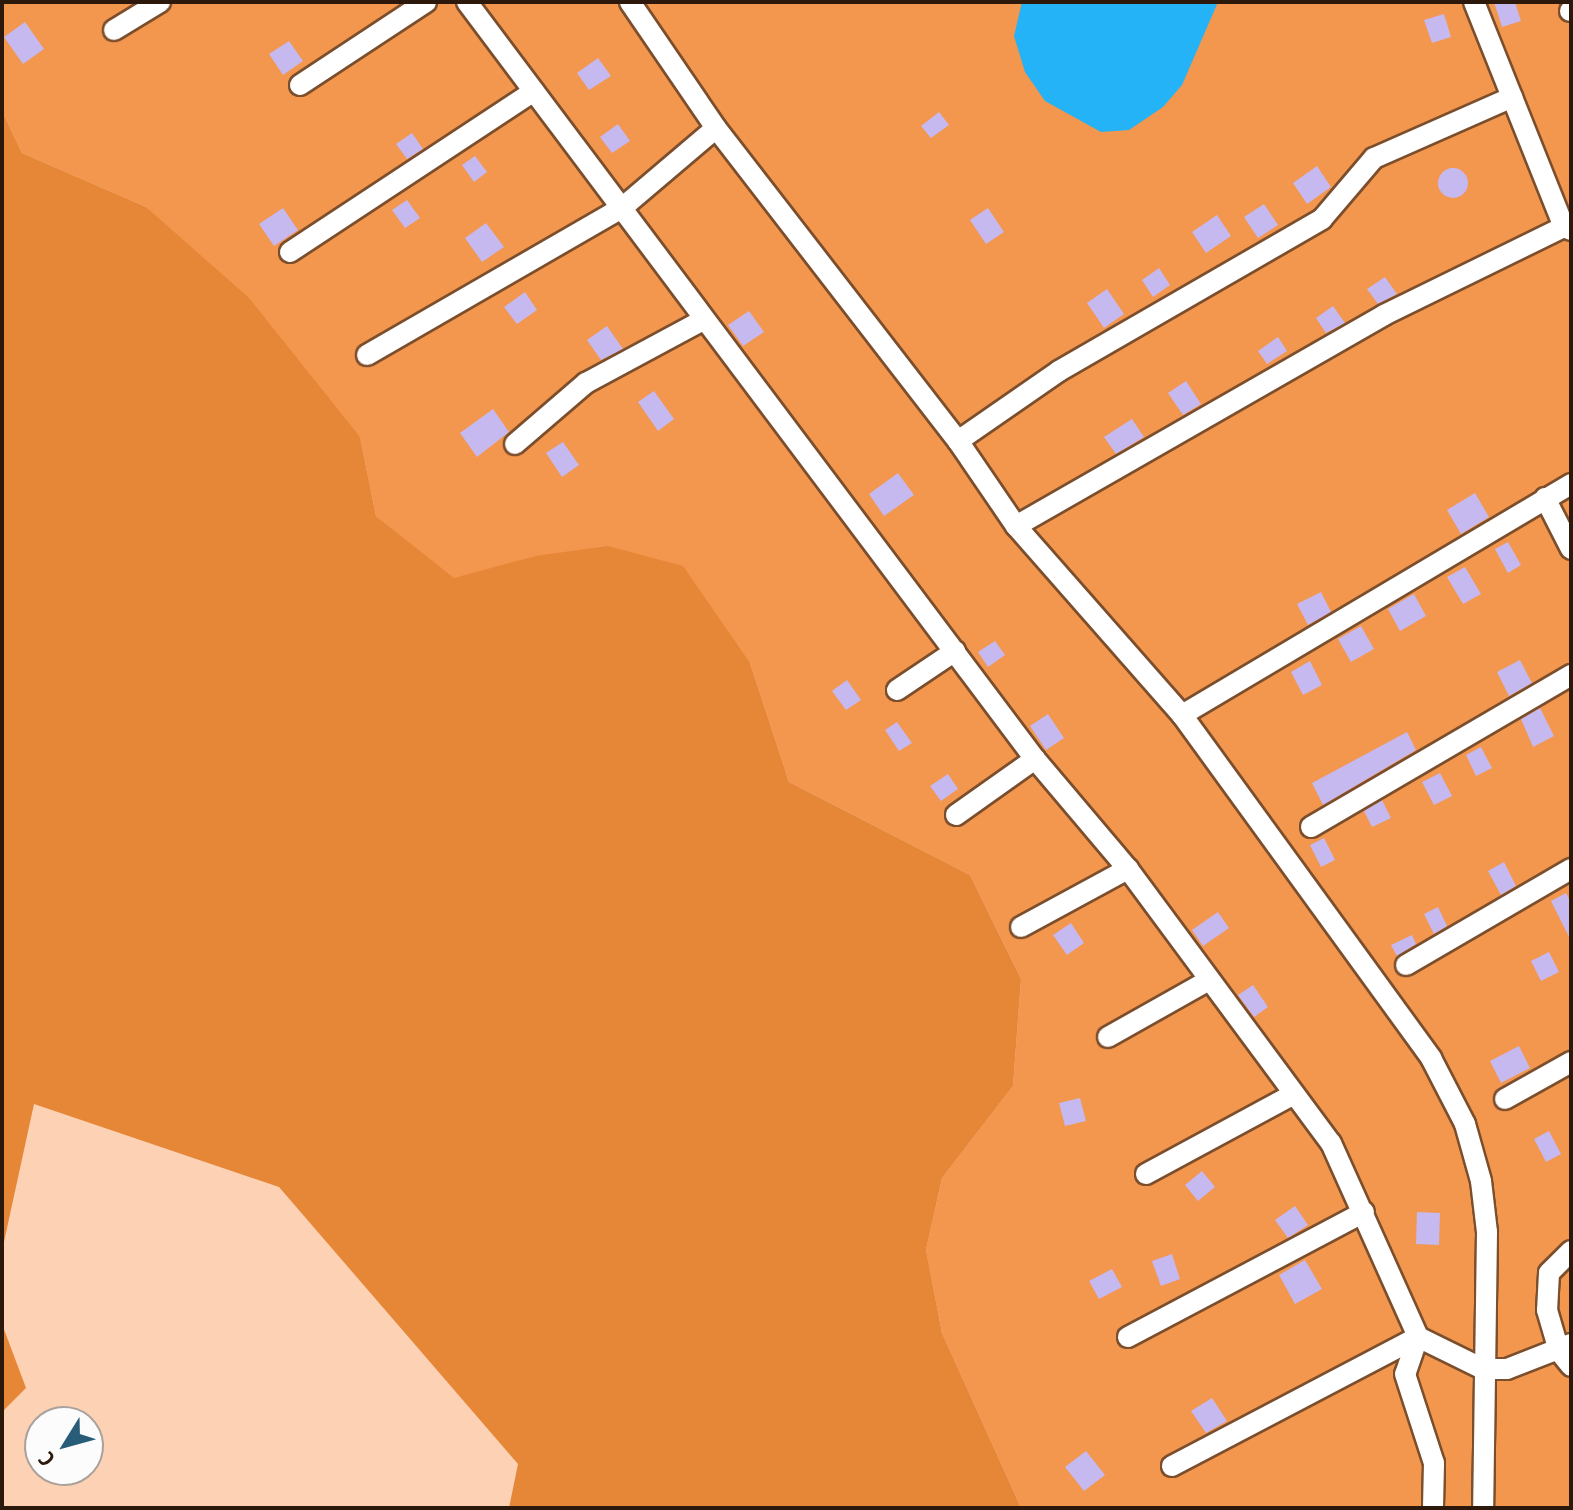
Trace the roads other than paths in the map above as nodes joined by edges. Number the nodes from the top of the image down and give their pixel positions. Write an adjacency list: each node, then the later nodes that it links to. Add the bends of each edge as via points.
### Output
1 (160, 2): 6 (street)
2 (426, 2): 7 (street)
3 (467, 2): 8 (street)
4 (630, 2): 10 (street)
5 (1474, 2): 9 (street)
6 (114, 30)
7 (300, 85)
8 (534, 91): 11 (street); 13 (street)
9 (1512, 97): 12 (street); 16 (street, via 1374,158 1322,219 1059,371)
10 (716, 128): 11 (street); 16 (street)
11 (622, 208): 14 (street); 15 (street)
12 (1567, 228): 20 (street, via 1384,315)
13 (290, 252)
14 (703, 320): 17 (street, via 586,383); 22 (street)
15 (367, 355)
16 (958, 441): 20 (street)
17 (515, 444)
18 (1571, 484): 19 (street)
19 (1545, 498): 21 (street); 25 (street)
20 (1016, 526): 25 (street)
21 (1571, 549)
22 (955, 651): 24 (street); 26 (street)
23 (1571, 675): 28 (street)
24 (897, 690)
25 (1182, 715): 44 (street, via 1431,1058 1465,1124 1481,1181 1487,1232)
26 (1035, 759): 27 (street); 29 (street)
27 (956, 815)
28 (1311, 827)
29 (1128, 869): 31 (street); 33 (street)
30 (1571, 869): 32 (street)
31 (1021, 927)
32 (1406, 965)
33 (1209, 980): 34 (street); 36 (street)
34 (1108, 1037)
35 (1571, 1062): 37 (street)
36 (1294, 1094): 38 (street); 39 (street, via 1331,1143)
37 (1505, 1099)
38 (1146, 1174)
39 (1364, 1212): 41 (street); 42 (street)
40 (1571, 1251): 43 (street, via 1549,1273 1547,1310)
41 (1128, 1337)
42 (1418, 1337): 44 (street); 45 (street); 46 (street, via 1405,1374 1434,1463)
43 (1567, 1354): 44 (street, via 1507,1369)
44 (1483, 1369): 47 (street)
45 (1172, 1466)
46 (1433, 1508)
47 (1483, 1508)

